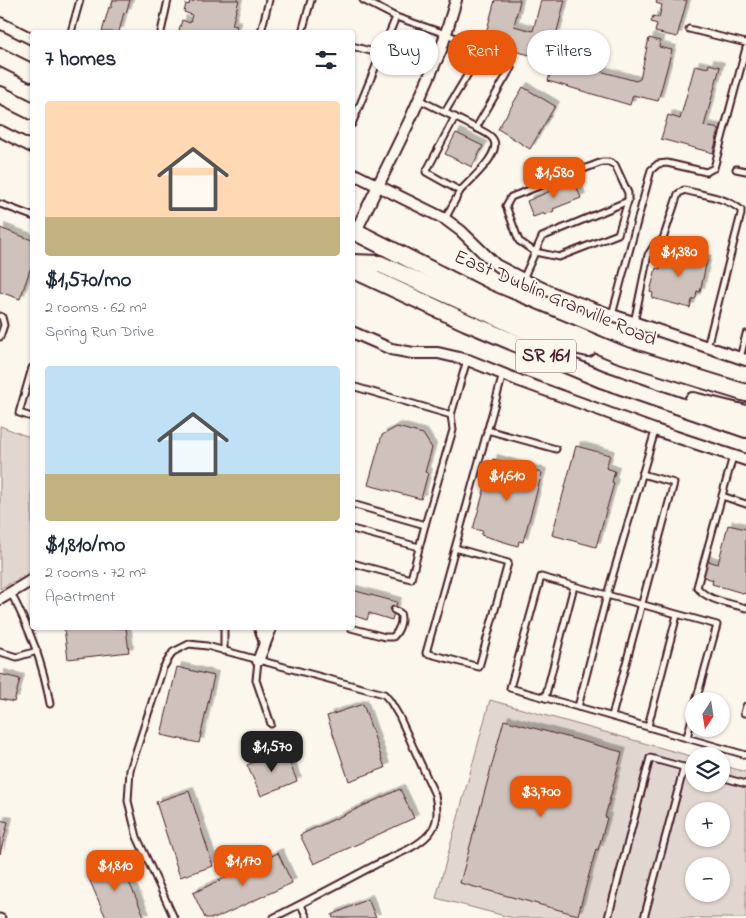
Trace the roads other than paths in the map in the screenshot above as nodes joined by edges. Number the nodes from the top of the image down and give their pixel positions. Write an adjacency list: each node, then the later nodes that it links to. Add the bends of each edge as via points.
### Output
1 (80, 0): 10 (lane)
2 (168, 0): 11 (lane)
3 (269, 0): 12 (lane)
4 (311, 0): 13 (lane)
5 (363, 0): 7 (lane)
6 (456, 0): 15 (street)
7 (396, 17): 14 (lane); 15 (lane)
8 (0, 23): 16 (street)
9 (689, 29): 17 (lane)
10 (72, 30)
11 (161, 30)
12 (262, 30)
13 (304, 30)
14 (391, 30)
15 (446, 34): 27 (street)
16 (30, 39)
17 (746, 43)
18 (355, 47): 20 (lane)
19 (746, 48): 51 (lane, via 714,168 706,172 667,163 658,164 651,170)
20 (370, 51)
21 (0, 57): 22 (main road)
22 (30, 72)
23 (372, 75): 31 (lane)
24 (467, 75): 29 (lane)
25 (507, 75): 32 (lane)
26 (0, 95): 28 (main road)
27 (419, 99): 29 (lane); 38 (street)
28 (28, 108)
29 (445, 112): 30 (lane)
30 (455, 116): 32 (lane); 39 (lane, via 426,172)
31 (355, 117)
32 (476, 128): 39 (lane, via 492,137 495,149 485,165)
33 (0, 131): 34 (street)
34 (30, 146)
35 (736, 168): 36 (lane)
36 (746, 171)
37 (355, 174): 38 (street, East Dublin Granville Road)
38 (378, 186): 43 (street, East Dublin Granville Road); 44 (street)
39 (460, 190): 43 (lane)
40 (628, 201): 46 (lane, via 542,237); 46 (lane, via 618,234 559,257); 46 (lane, via 628,193 615,165 609,162 511,197 506,206 519,241)
41 (0, 204): 42 (lane)
42 (30, 215)
43 (445, 219): 49 (street, East Dublin Granville Road, via 496,265)
44 (355, 229)
45 (355, 234): 57 (main road, East Dublin Granville Road / SR 161, via 486,298)
46 (535, 252): 49 (lane)
47 (355, 263): 57 (main road, via 380,264 543,338)
48 (355, 270): 62 (main road, SR 161)
49 (522, 279): 51 (street, East Dublin Granville Road)
50 (0, 316): 55 (lane, via 4,325)
51 (612, 316): 52 (street, East Dublin Granville Road)
52 (634, 323): 56 (street, East Dublin Granville Road); 56 (lane, via 648,255 663,239 678,194 684,190 721,199 735,204 741,214)
53 (355, 333): 59 (street, via 391,348)
54 (746, 334): 58 (lane)
55 (0, 338)
56 (707, 348): 58 (street, East Dublin Granville Road)
57 (620, 354): 64 (main road, East Dublin Granville Road / SR 161)
58 (743, 359)
59 (468, 360): 60 (street); 66 (lane)
60 (503, 374): 69 (lane); 70 (street)
61 (30, 376): 67 (lane, via 19,413)
62 (601, 379): 65 (main road); 68 (main road, SR 161)
63 (355, 387): 66 (lane)
64 (746, 393)
65 (746, 414)
66 (451, 415): 78 (lane, via 453,430)
67 (30, 416)
68 (746, 429)
69 (487, 430): 71 (lane); 81 (lane)
70 (655, 430): 72 (street); 74 (lane)
71 (556, 449)
72 (733, 456): 73 (street); 75 (lane)
73 (746, 460)
74 (642, 474): 86 (lane); 88 (lane, via 674,483)
75 (722, 496): 76 (lane); 89 (lane, via 697,587 709,597)
76 (746, 504)
77 (355, 505): 78 (lane)
78 (426, 525): 80 (lane)
79 (355, 530): 80 (lane)
80 (419, 547): 82 (lane, via 411,578)
81 (455, 548): 81 (lane, via 426,653 480,668 508,563)
82 (355, 564)
83 (30, 581): 85 (street)
84 (574, 586): 86 (lane); 102 (lane); 102 (lane, via 541,577 510,688)
85 (11, 593): 87 (street); 97 (lane)
86 (607, 595): 88 (lane); 105 (lane)
87 (0, 599)
88 (642, 605): 91 (lane); 107 (lane)
89 (746, 608)
90 (394, 610): 92 (lane, via 402,618 393,637)
91 (678, 615): 101 (lane, via 717,625); 109 (lane)
92 (355, 629)
93 (224, 630): 98 (lane)
94 (261, 630): 96 (street)
95 (270, 630): 96 (street)
96 (265, 643): 100 (street)
97 (37, 651): 99 (lane, via 17,657); 103 (lane)
98 (224, 651): 100 (lane); 117 (lane, via 189,644 173,652 162,668 130,770 128,800 137,837)
99 (0, 652)
100 (258, 661): 108 (lane, via 256,680); 116 (lane, via 384,694 399,716 435,795 438,809 430,834 420,842)
101 (698, 692)
102 (545, 698): 105 (lane)
103 (50, 704)
104 (746, 706): 106 (lane)
105 (578, 707): 107 (lane)
106 (746, 713)
107 (612, 716): 109 (lane)
108 (271, 724)
109 (648, 726): 110 (lane)
110 (685, 736)
111 (690, 738): 112 (lane)
112 (746, 755)
113 (684, 767): 120 (lane, via 650,758); 121 (lane)
114 (730, 780): 115 (lane)
115 (746, 784)
116 (301, 905): 118 (lane); 119 (lane)
117 (174, 918)
118 (273, 918)
119 (307, 918)
120 (608, 918)
121 (644, 918)

